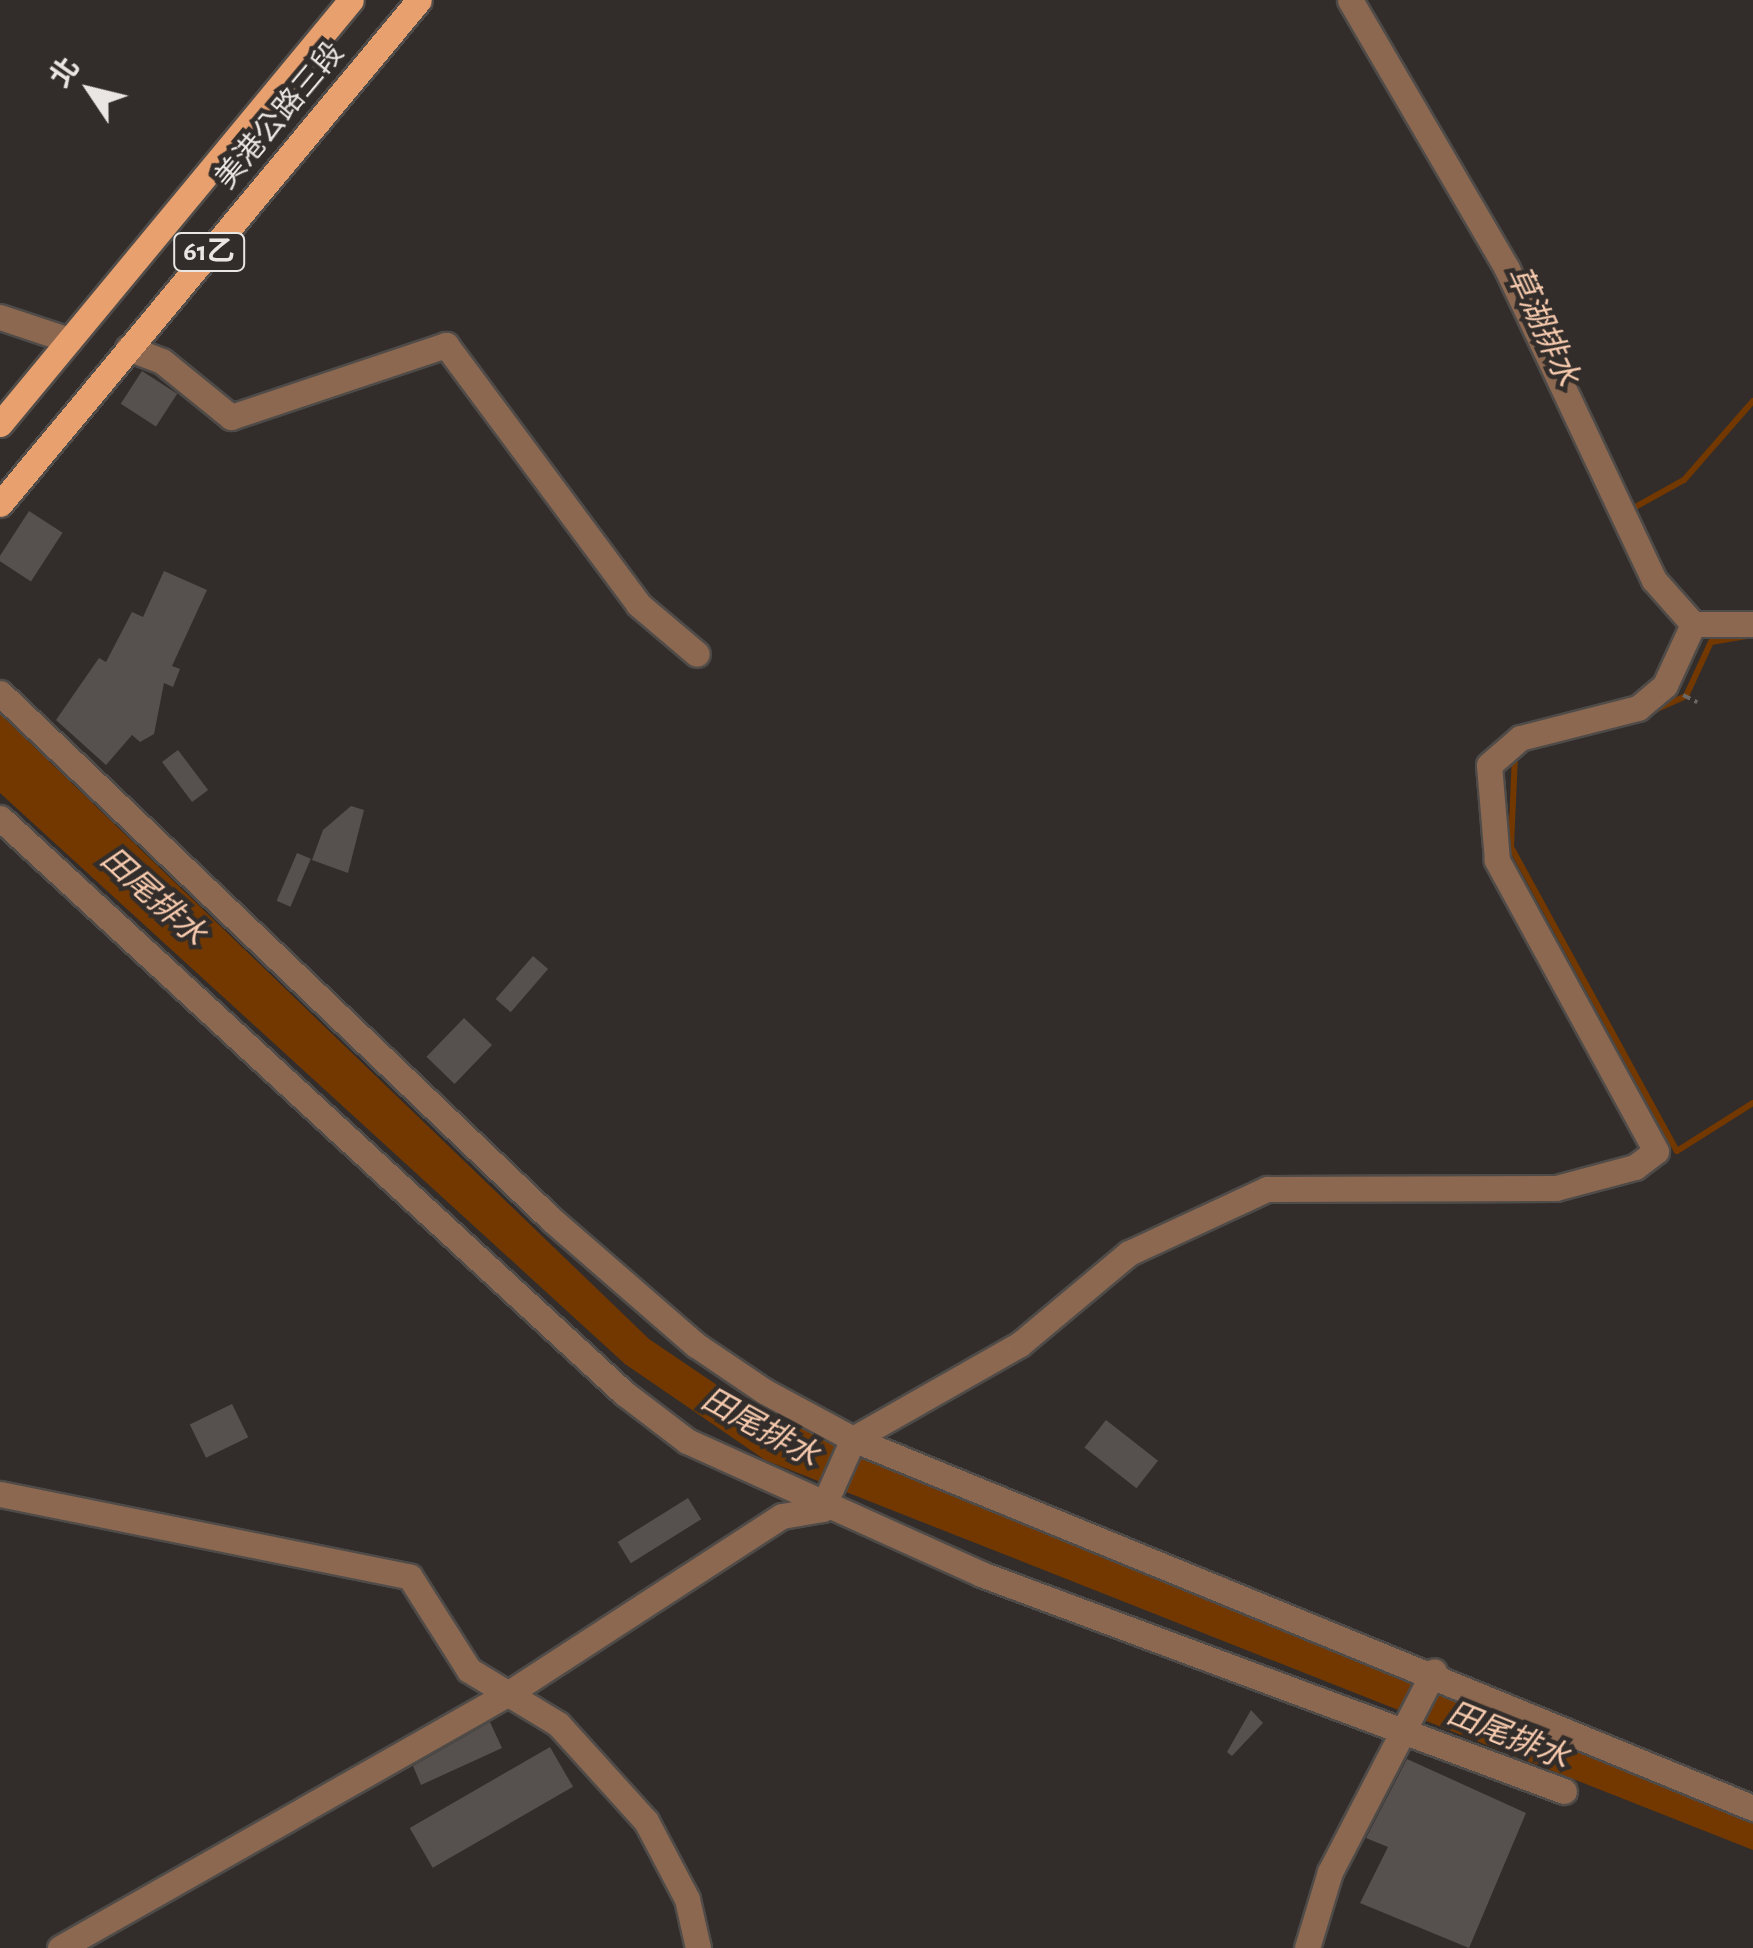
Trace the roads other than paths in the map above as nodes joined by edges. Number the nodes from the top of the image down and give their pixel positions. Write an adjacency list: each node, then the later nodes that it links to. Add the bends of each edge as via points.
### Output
1 (352, 0): 5 (main road, 美港公路三段 / 61乙)
2 (419, 0): 6 (main road, 美港公路三段 / 61乙)
3 (1350, 0): 9 (street, via 1507,269 1654,580)
4 (0, 316): 5 (street)
5 (70, 340): 7 (main road, 美港公路三段 / 61乙)
6 (128, 348): 8 (main road, 美港公路三段 / 61乙); 11 (street, via 162,361 231,417 446,345 638,604)
7 (0, 424)
8 (0, 504)
9 (1692, 624): 10 (street); 14 (street, via 1665,686 1638,708 1520,738 1489,765 1497,860 1656,1151 1635,1167 1556,1188 1267,1189 1129,1252 1020,1344)
10 (1753, 624)
11 (697, 654)
12 (0, 694): 14 (street, via 566,1232 696,1345)
13 (0, 818): 16 (street, via 624,1393 688,1441)
14 (853, 1438): 16 (street); 17 (street)
15 (0, 1494): 18 (street, via 410,1577 469,1670)
16 (822, 1508): 18 (street, via 782,1516); 19 (street)
17 (1434, 1670): 19 (street); 21 (street)
18 (509, 1693): 22 (street); 23 (street, via 558,1724 646,1822 686,1898)
19 (1408, 1728): 20 (street); 24 (street, via 1330,1872)
20 (1564, 1792)
21 (1753, 1808)
22 (60, 1948)
23 (698, 1948)
24 (1307, 1948)

